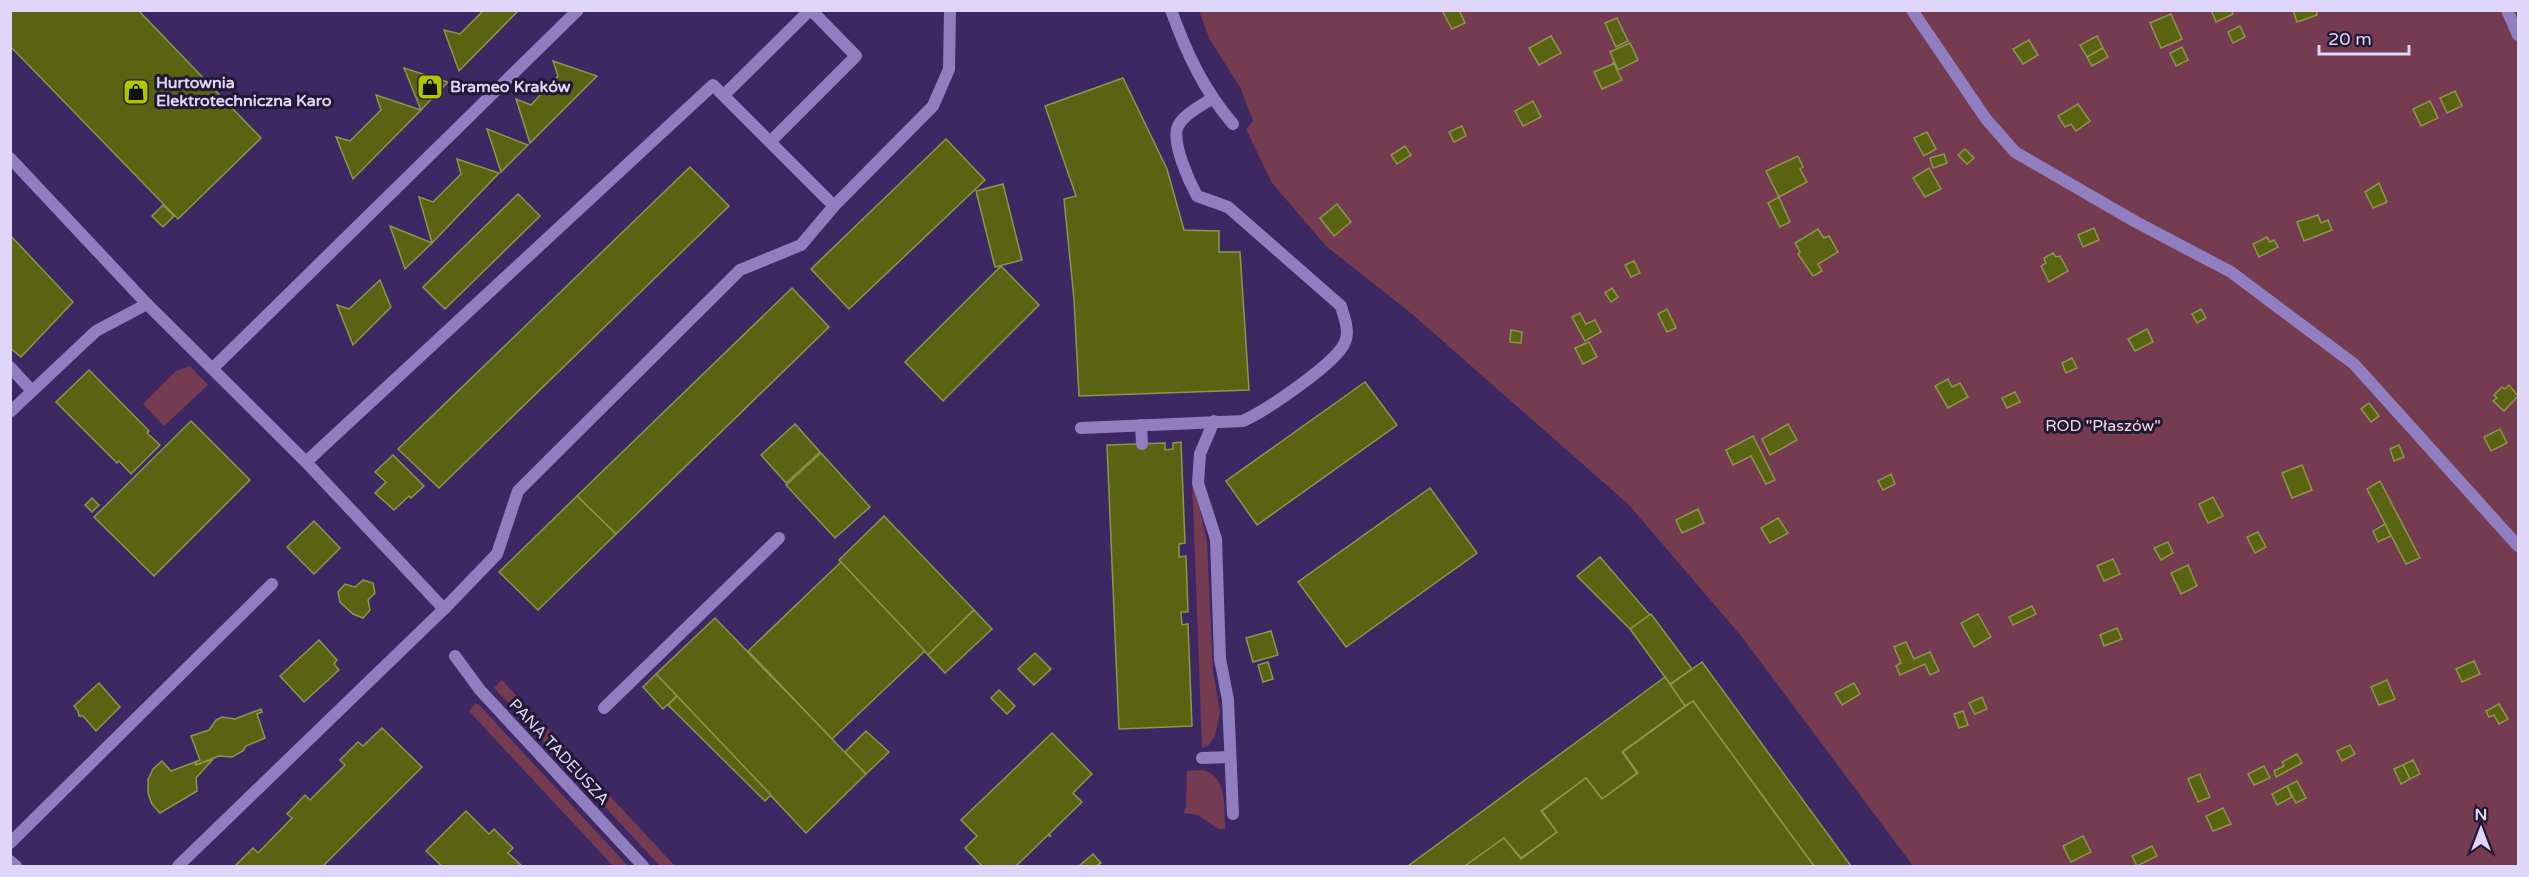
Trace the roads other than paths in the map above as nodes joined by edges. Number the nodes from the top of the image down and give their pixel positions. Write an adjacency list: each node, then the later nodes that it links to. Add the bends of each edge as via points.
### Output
1 (578, 10): 16 (street)
2 (810, 10): 8 (street); 11 (street, via 856,56)
3 (950, 10): 13 (street, via 949,69 933,106)
4 (1171, 10): 9 (street)
5 (1912, 10): 25 (street, via 1986,119 2015,152 2231,272 2354,364)
6 (2507, 10): 7 (street)
7 (2518, 36)
8 (724, 95): 11 (street); 23 (street, via 713,85)
9 (1211, 99): 10 (street); 19 (street, via 1183,119 1177,129 1179,151 1197,196 1228,207 1341,306 1347,340 1338,355 1260,413 1243,421)
10 (1233, 124)
11 (770, 142): 13 (street)
12 (10, 158): 14 (street)
13 (834, 206): 27 (street, via 801,245 740,270 518,491 497,554)
14 (147, 304): 16 (street); 17 (street, via 96,331)
15 (10, 367): 17 (street)
16 (213, 368): 23 (street)
17 (32, 391): 18 (street)
18 (10, 412)
19 (1214, 421): 20 (street); 30 (street, via 1200,454 1198,483 1216,539 1220,659 1228,700)
20 (1141, 425): 21 (street); 22 (street)
21 (1081, 428)
22 (1142, 444)
23 (306, 462): 27 (street)
24 (779, 538): 29 (street)
25 (2518, 546)
26 (272, 584): 33 (street)
27 (444, 609): 36 (street)
28 (455, 656): 37 (street, PANA TADEUSZA, via 480,690)
29 (604, 708)
30 (1229, 757): 31 (street); 32 (street)
31 (1202, 758)
32 (1233, 814)
33 (10, 843)
34 (10, 861): 35 (street)
35 (16, 867)
36 (178, 867)
37 (643, 867)

